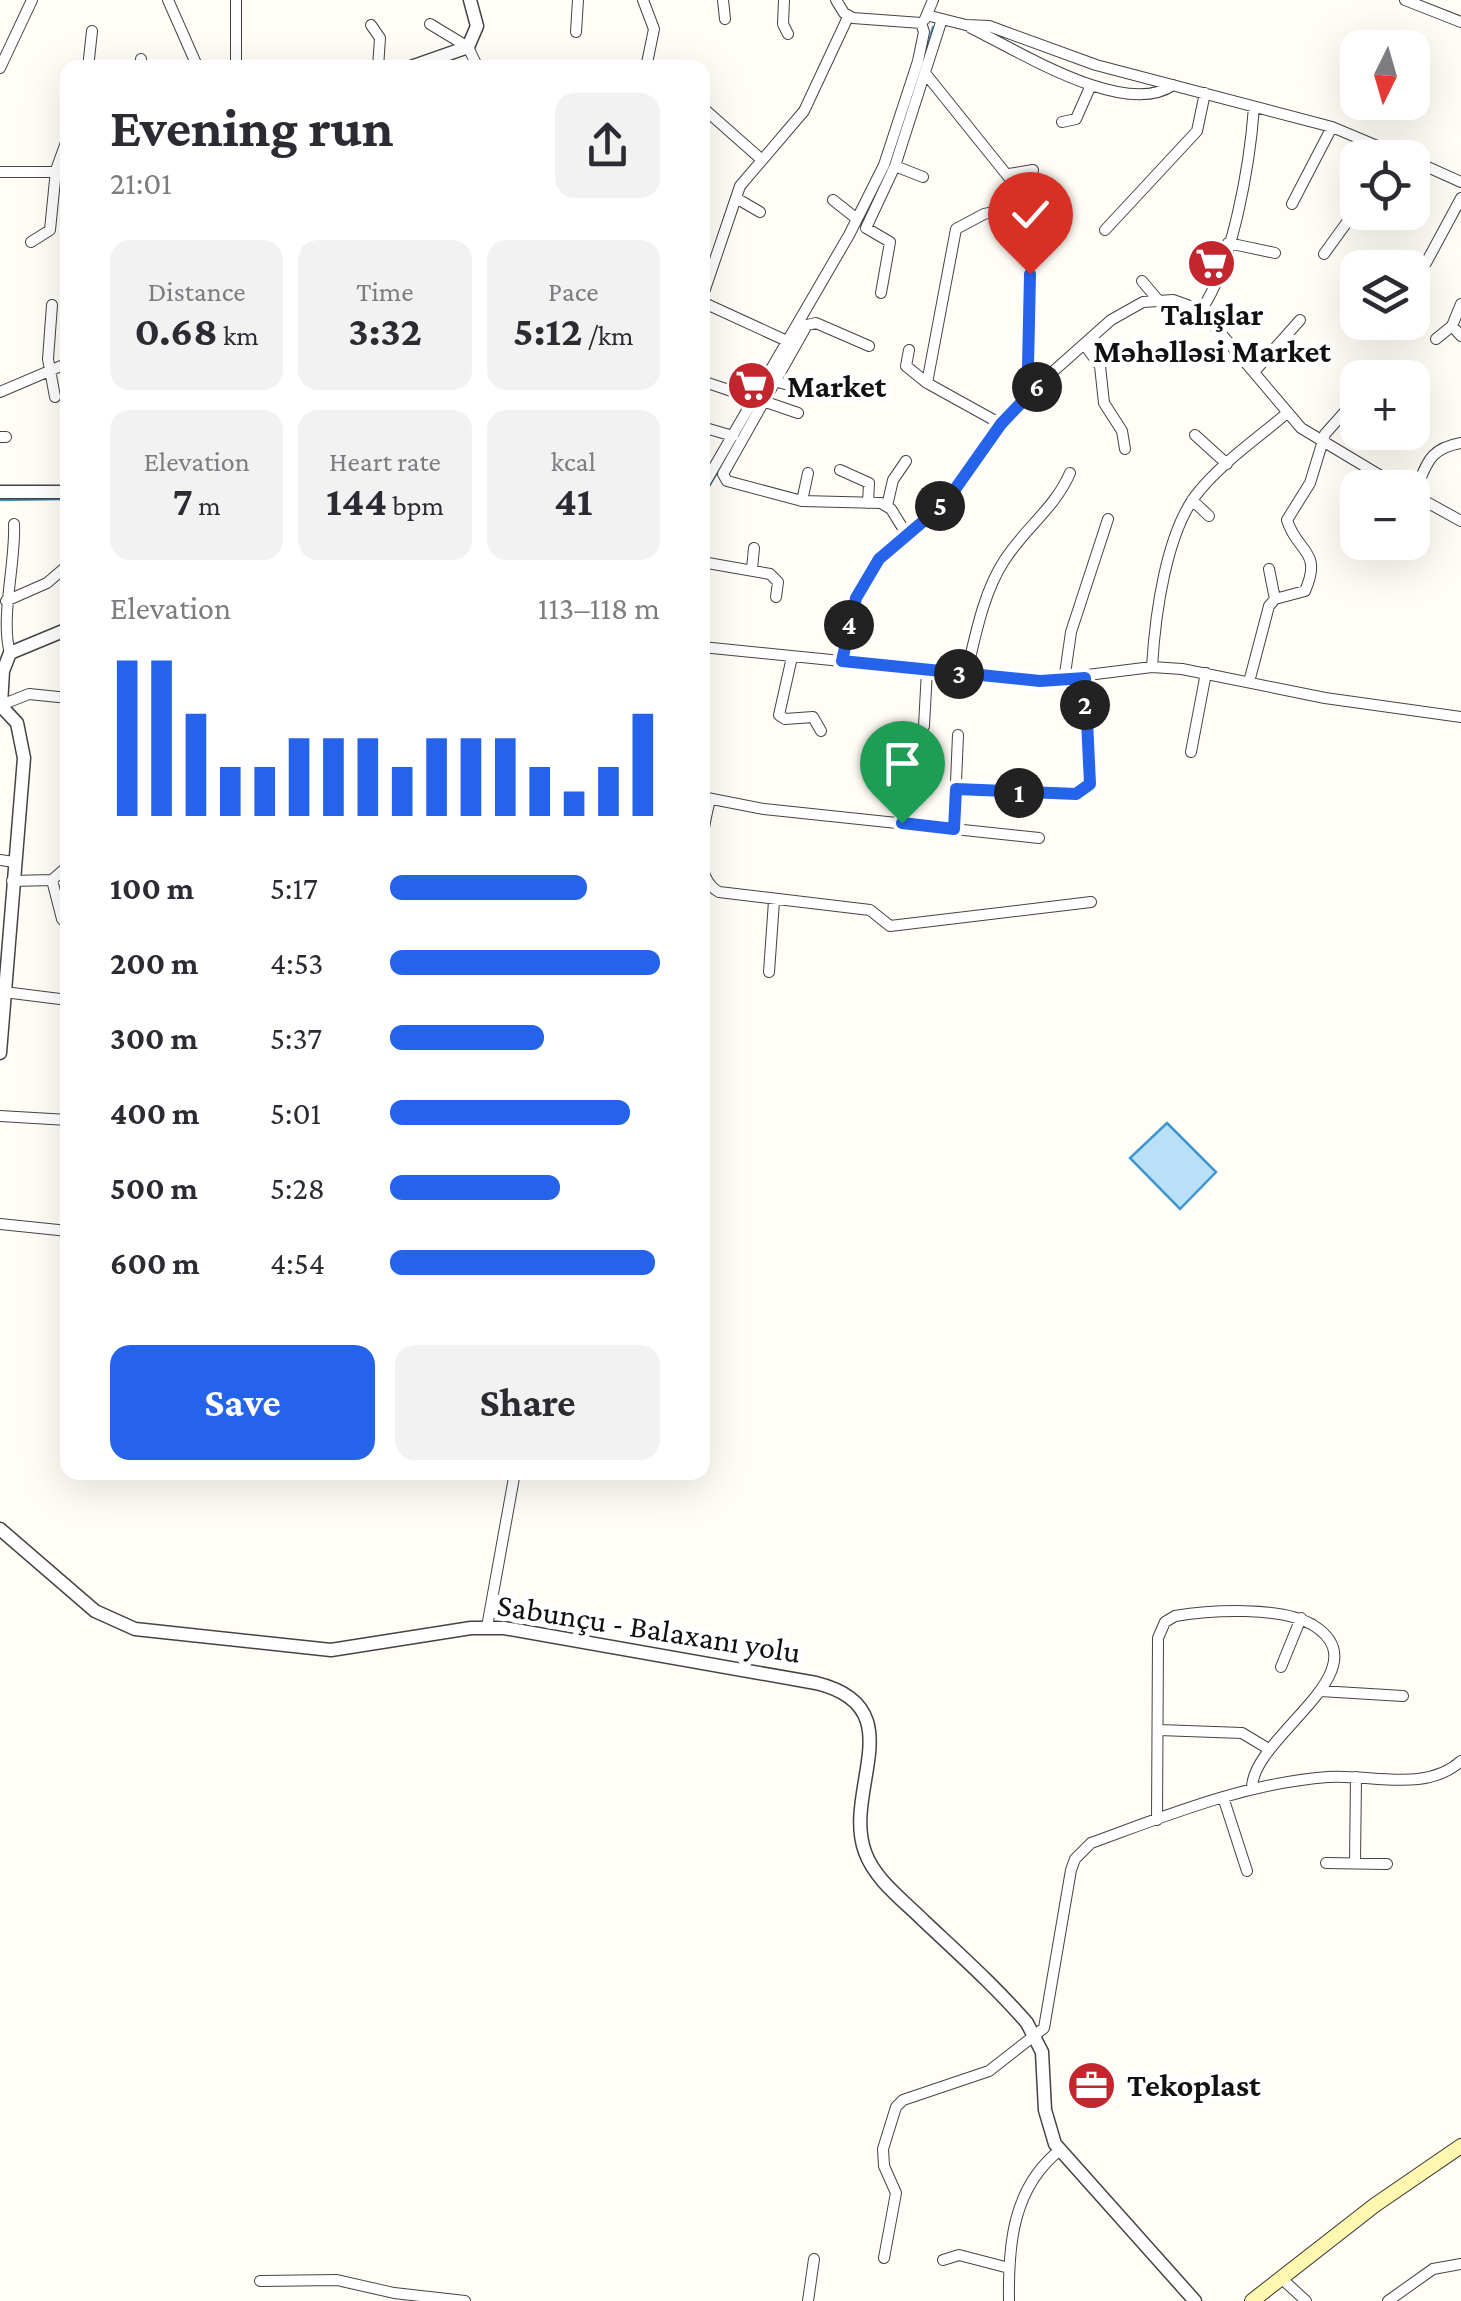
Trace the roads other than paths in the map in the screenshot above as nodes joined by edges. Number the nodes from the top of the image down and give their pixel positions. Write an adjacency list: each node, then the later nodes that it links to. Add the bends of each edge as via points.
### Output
1 (32, 0): 31 (street)
2 (168, 0): 25 (street)
3 (236, 0): 26 (street)
4 (470, 0): 23 (street, via 477,26)
5 (578, 0): 21 (street)
6 (643, 0): 30 (street, via 654,24)
7 (723, 0): 14 (street)
8 (784, 0): 22 (street)
9 (836, 0): 12 (street)
10 (933, 0): 15 (street)
11 (1405, 0): 16 (street)
12 (848, 16): 15 (street); 41 (street, via 804,110)
13 (942, 18): 15 (street); 19 (street); 32 (street)
14 (725, 19)
15 (925, 20): 57 (street, via 902,118)
16 (1461, 22)
17 (430, 24): 23 (street)
18 (372, 25): 27 (street, via 380,38)
19 (966, 25): 33 (street, via 989,26); 34 (street)
20 (92, 31): 24 (street)
21 (576, 32)
22 (788, 34)
23 (468, 47): 28 (street); 29 (street)
24 (89, 60)
25 (194, 60)
26 (236, 60)
27 (379, 60)
28 (431, 60)
29 (474, 60)
30 (647, 60)
31 (0, 68)
32 (925, 72): 42 (street); 47 (street)
33 (1173, 85): 34 (street, via 1148,96); 35 (street)
34 (1092, 86): 38 (street, via 1076,119)
35 (1205, 93): 36 (street); 58 (street, via 1198,131)
36 (1254, 107): 39 (street); 61 (street)
37 (710, 115): 41 (street)
38 (1062, 122)
39 (1332, 127): 40 (street); 54 (street)
40 (1364, 140)
41 (762, 160): 51 (street)
42 (895, 166): 48 (street); 67 (street, via 866,228 890,242)
43 (1430, 168): 50 (street)
44 (1033, 170): 47 (street)
45 (60, 171): 46 (street)
46 (0, 172)
47 (1010, 174): 55 (street)
48 (923, 177)
49 (60, 181): 60 (street, via 50,230)
50 (1461, 182)
51 (736, 198): 56 (street); 65 (street)
52 (1461, 198): 64 (street)
53 (833, 200): 57 (street)
54 (1292, 204)
55 (1021, 206): 85 (street, via 956,229); 87 (street, via 1029,251 1028,366)
56 (760, 212)
57 (857, 219): 77 (street)
58 (1105, 230)
59 (1341, 230): 63 (street)
60 (31, 242)
61 (1228, 243): 62 (street); 72 (street, via 1218,283)
62 (1274, 253)
63 (1324, 254)
64 (1430, 255)
65 (710, 276)
66 (1142, 280): 68 (street)
67 (882, 293)
68 (1158, 300): 72 (street); 78 (street, via 1126,310)
69 (710, 304): 77 (street)
70 (1461, 304): 74 (street)
71 (52, 305): 82 (street)
72 (1201, 310): 83 (street)
73 (1300, 320): 83 (street)
74 (1452, 326): 75 (street); 76 (street)
75 (1461, 336)
76 (1436, 339)
77 (787, 341): 84 (street)
78 (1084, 344): 87 (street); 101 (street, via 1100,366 1104,403)
79 (869, 346): 84 (street, via 811,323)
80 (910, 350): 85 (street, via 906,366)
81 (60, 366): 82 (street)
82 (51, 369): 88 (street); 90 (street)
83 (1254, 372): 92 (street)
84 (772, 380): 89 (street); 91 (street)
85 (926, 382): 95 (street)
86 (710, 384): 91 (street)
87 (1039, 384): 95 (street)
88 (0, 392)
89 (826, 394)
90 (55, 397)
91 (759, 400): 93 (street); 98 (street); 113 (street, via 724,478)
92 (1287, 413): 100 (street); 103 (street)
93 (798, 414)
94 (1340, 419): 100 (street)
95 (1001, 424): 121 (street, via 961,484)
96 (710, 429): 98 (street)
97 (1195, 435): 103 (street)
98 (733, 436): 108 (street)
99 (1461, 442): 106 (street, via 1440,446)
100 (1321, 443): 105 (street); 128 (street, via 1310,484 1287,520 1313,562 1308,586)
101 (1125, 449)
102 (906, 461): 116 (street)
103 (1227, 464): 112 (street)
104 (840, 470): 114 (street, via 869,483)
105 (1370, 470)
106 (1424, 470)
107 (1070, 473): 138 (street, via 1060,496 997,572)
108 (710, 474)
109 (808, 474): 113 (street)
110 (0, 492): 111 (street)
111 (60, 492)
112 (1192, 500): 117 (street); 135 (street, via 1158,610)
113 (802, 501): 114 (street)
114 (868, 503): 116 (street)
115 (1430, 503): 119 (street)
116 (887, 506): 121 (street)
117 (1209, 516)
118 (1108, 519): 140 (street, via 1071,632)
119 (1461, 520)
120 (14, 524): 129 (street)
121 (907, 535): 134 (street, via 865,579)
122 (754, 548): 124 (street)
123 (710, 563): 124 (street)
124 (752, 569): 127 (street, via 776,578)
125 (1269, 569): 128 (street)
126 (60, 572): 129 (street)
127 (776, 597)
128 (1275, 598): 141 (street)
129 (6, 600): 133 (street)
130 (60, 633): 133 (street)
131 (710, 648): 132 (street)
132 (792, 657): 134 (street); 146 (street, via 780,715 813,717)
133 (5, 661): 143 (street)
134 (842, 661): 136 (street)
135 (1152, 667): 137 (street); 139 (street)
136 (927, 670): 138 (street); 145 (street)
137 (1206, 672): 141 (street); 148 (street)
138 (966, 674): 140 (street)
139 (1085, 678): 140 (street); 149 (street, via 1090,777 1084,791)
140 (1064, 681)
141 (1248, 682): 144 (street)
142 (60, 697): 143 (street, via 29,694)
143 (0, 705): 153 (street, via 18,723 24,745)
144 (1461, 717)
145 (924, 726)
146 (821, 730)
147 (958, 736): 149 (street)
148 (1191, 752)
149 (956, 789): 151 (street)
150 (710, 799): 151 (street)
151 (954, 829): 152 (street)
152 (1039, 838)
153 (7, 861): 156 (street)
154 (60, 873): 155 (street)
155 (52, 880): 156 (street); 160 (street)
156 (12, 881): 162 (street)
157 (710, 886): 158 (street)
158 (774, 901): 159 (street, via 870,910 890,926); 161 (street)
159 (1091, 902)
160 (60, 912)
161 (769, 972)
162 (2, 1000): 163 (street); 164 (street)
163 (60, 1000)
164 (0, 1053)
165 (0, 1116): 166 (street)
166 (60, 1120)
167 (0, 1224): 168 (street)
168 (60, 1230)
169 (514, 1480): 172 (street)
170 (0, 1529): 172 (street, Sabunçu - Balaxanı yolu, via 94,1611 135,1629 331,1650)
171 (1301, 1618): 173 (street); 174 (street, via 1334,1646 1336,1659); 176 (street, via 1189,1614 1164,1622 1158,1638)
172 (487, 1627): 188 (street, Sabunçu - Balaxanı yolu, via 830,1686 850,1698 870,1733 861,1820 866,1856)
173 (1281, 1667)
174 (1320, 1691): 175 (street); 177 (street)
175 (1403, 1696)
176 (1159, 1730): 177 (street, via 1242,1733); 183 (street)
177 (1267, 1748): 181 (street)
178 (1457, 1765): 179 (street, via 1422,1779); 180 (street)
179 (1356, 1777): 181 (street); 185 (street)
180 (1459, 1780)
181 (1252, 1788): 182 (street)
182 (1223, 1797): 183 (street); 187 (street)
183 (1157, 1820): 188 (street, via 1091,1843 1074,1860 1047,2021)
184 (1326, 1863): 185 (street)
185 (1355, 1863): 186 (street)
186 (1387, 1864)
187 (1247, 1871)
188 (1035, 2036): 190 (street, via 1045,2110); 191 (street, via 989,2071 896,2106 882,2158 896,2193)
189 (1461, 2146): 196 (main road)
190 (1060, 2150): 195 (street, via 1028,2184); 201 (street)
191 (884, 2258)
192 (814, 2259): 199 (street)
193 (942, 2260): 195 (street, via 959,2256)
194 (1461, 2264): 204 (street, via 1433,2269)
195 (1009, 2268): 200 (street)
196 (1281, 2278): 202 (main road); 203 (street)
197 (260, 2282): 198 (street, via 337,2280)
198 (465, 2301)
199 (808, 2301)
200 (1009, 2301)
201 (1196, 2301)
202 (1252, 2301)
203 (1306, 2301)
204 (1388, 2301)

